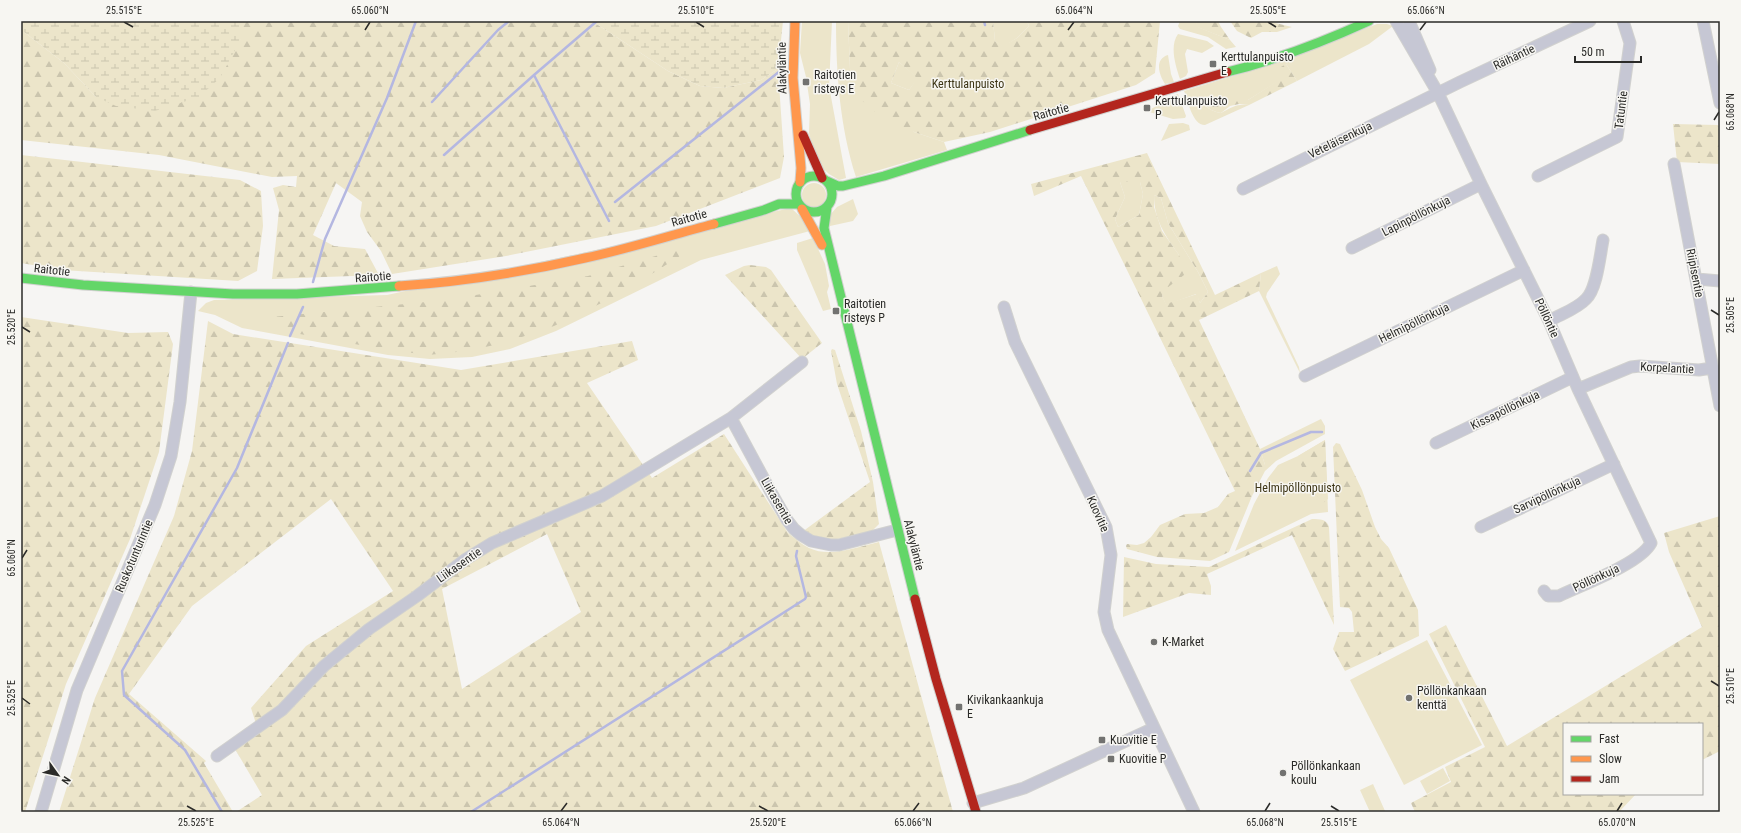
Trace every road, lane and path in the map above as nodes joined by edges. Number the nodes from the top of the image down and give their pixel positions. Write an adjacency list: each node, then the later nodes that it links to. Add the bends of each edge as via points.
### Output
1 (795, 21): 12 (main road, Alakyläntie, via 793,78)
2 (1370, 21): 9 (main road, Raitotie, via 1320,43 1247,68)
3 (1396, 21): 10 (street, Pöllöntie)
4 (1409, 21): 10 (street, Pöllöntie, via 1429,65)
5 (1590, 21): 10 (street, Räihäntie)
6 (1623, 21): 15 (street, Tatuntie, via 1630,43 1617,137)
7 (1703, 21): 11 (street)
8 (1287, 44): 9 (main road, Raitotie)
9 (1225, 72): 14 (main road, Raitotie)
10 (1436, 90): 18 (street, Pöllöntie); 19 (street, Veteläisenkuja)
11 (1720, 103)
12 (796, 114): 16 (main road, Alakyläntie, via 807,148); 17 (main road, Alakyläntie, via 801,168)
13 (1674, 164): 29 (street, Riipisentie)
14 (884, 176): 16 (main road, Raitotie, via 843,186); 20 (main road, Raitotie)
15 (1538, 176)
16 (824, 180): 17 (main road, via 811,176); 22 (main road, via 832,192)
17 (799, 184): 23 (main road, via 796,199); 24 (main road, Raitotie)
18 (1480, 184): 26 (street, Lapinpöllönkuja); 27 (street, Pöllöntie)
19 (1243, 189)
20 (853, 194)
21 (841, 199): 22 (main road)
22 (828, 206): 23 (main road, via 815,213); 30 (main road, Alakyläntie, via 824,228)
23 (800, 207): 24 (main road, Raitotie, via 780,204); 30 (main road, Alakyläntie, via 816,231)
24 (721, 221): 32 (main road, Raitotie, via 586,258 446,282 297,294)
25 (1603, 240): 34 (street, via 1592,291 1587,299)
26 (1352, 248)
27 (1524, 270): 34 (street, Pöllöntie); 37 (street, Helmipöllönkuja)
28 (21, 278): 32 (main road, Raitotie)
29 (1697, 279): 31 (street); 36 (street, Riipisentie)
30 (837, 281): 45 (main road, Alakyläntie)
31 (1720, 281)
32 (191, 292): 51 (street, Ruskotunturintie, via 180,402 171,456 155,505 78,690)
33 (1004, 307): 48 (street, Kuovitie, via 1015,342 1106,527 1111,555 1104,612 1108,630)
34 (1549, 321): 38 (street, Pöllöntie)
35 (802, 362): 41 (street, Liikasentie)
36 (1712, 368): 39 (street, Korpelantie, via 1699,370 1631,367); 40 (street, Riipisentie)
37 (1305, 376)
38 (1573, 377): 39 (street, Pöllöntie); 42 (street, Kissapöllönkuja)
39 (1578, 389): 43 (street, Pöllöntie)
40 (1720, 406)
41 (731, 418): 45 (street, Liikasentie, via 787,520 800,535 811,541 839,545); 49 (street, Liikasentie, via 602,496 492,543 466,558 405,605 368,629 324,666 282,710)
42 (1436, 443)
43 (1614, 464): 44 (street, Sarvipöllönkuja); 46 (street, Pöllöntie, via 1651,544)
44 (1480, 527)
45 (897, 530): 50 (main road, Alakyläntie, via 936,679)
46 (1647, 551): 47 (street, Pöllönkuja, via 1628,563 1559,596 1548,596)
47 (1544, 592)
48 (1154, 728): 50 (street, via 1024,788); 52 (street, Kuovitie)
49 (217, 756)
50 (974, 807)
51 (41, 812)
52 (1194, 812)

